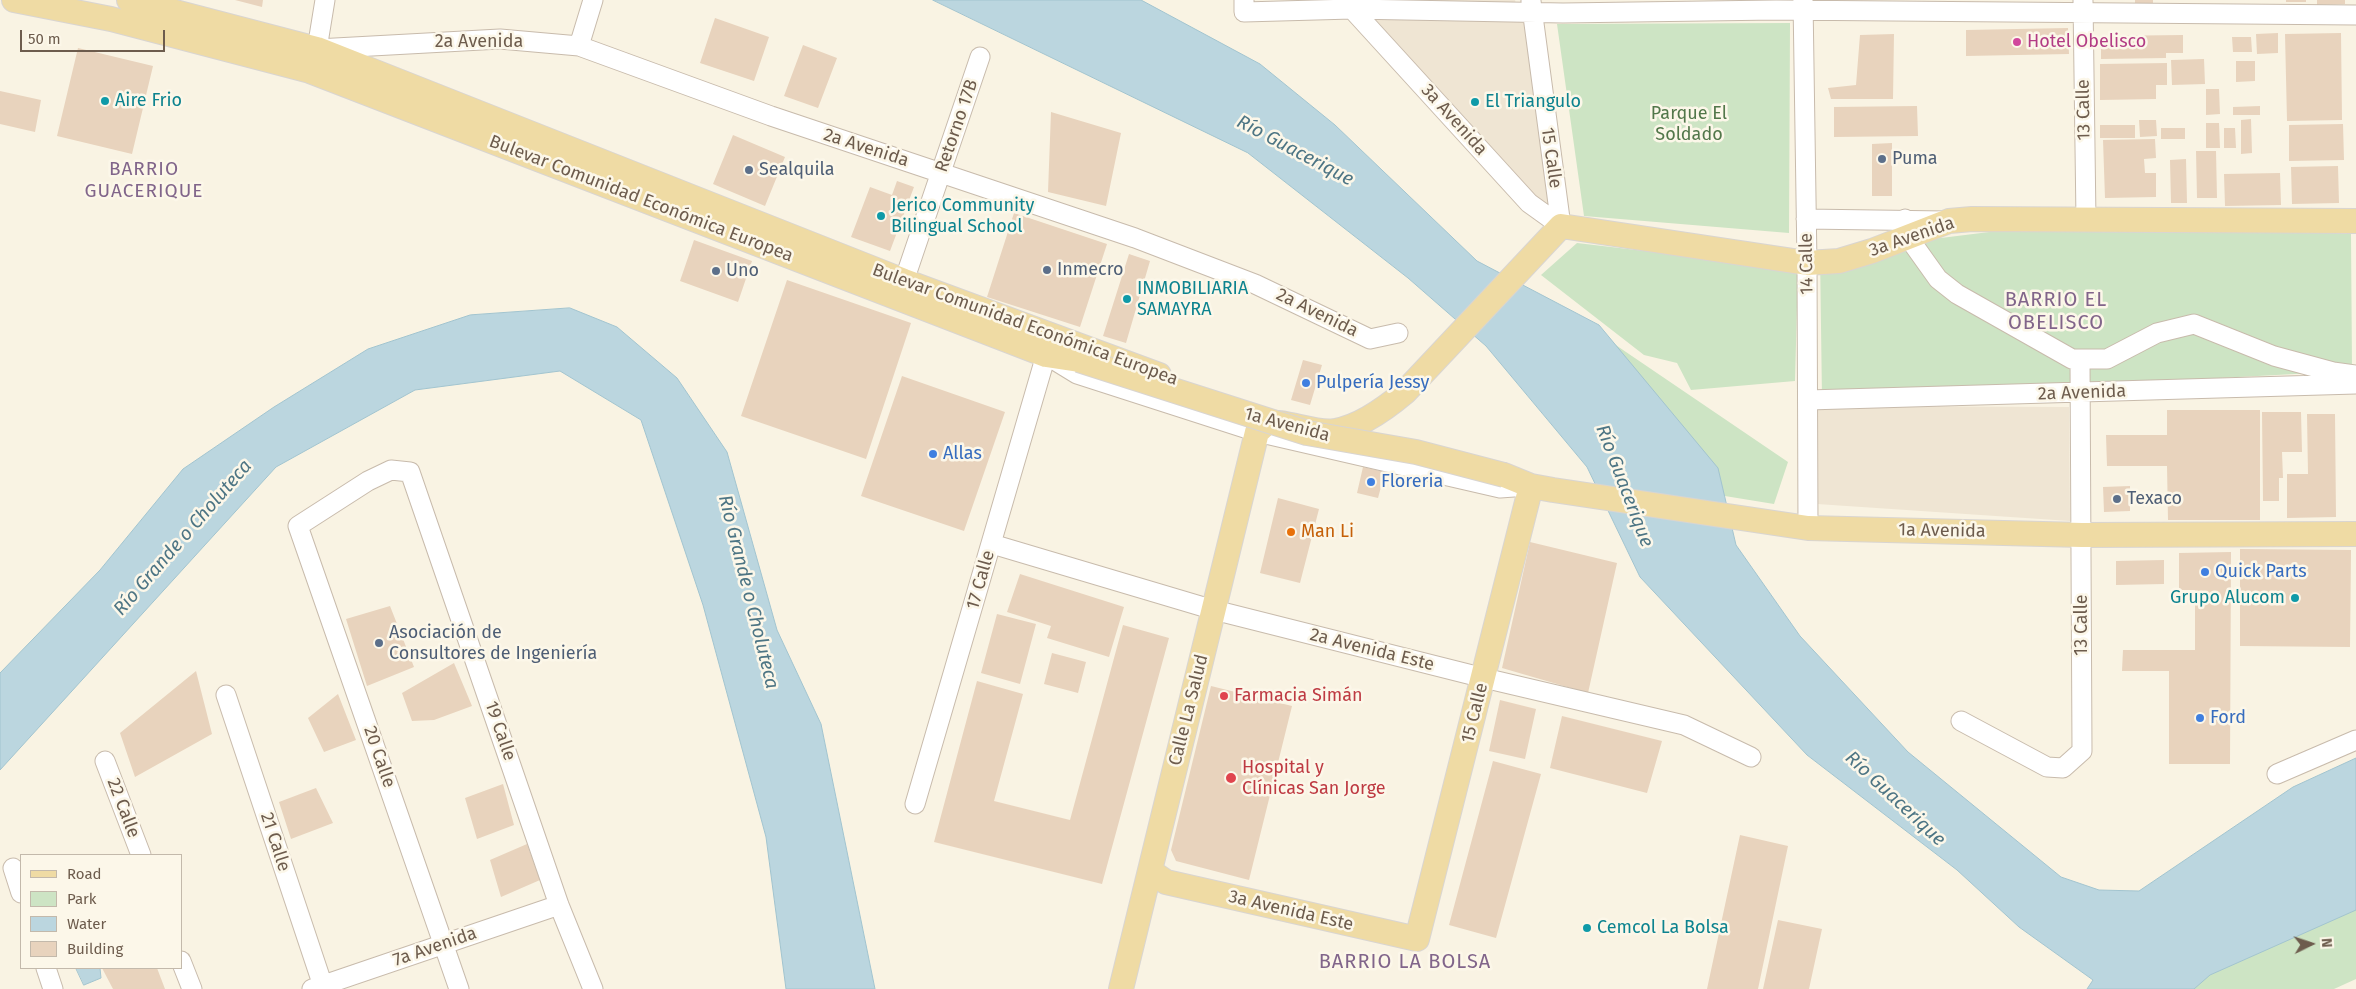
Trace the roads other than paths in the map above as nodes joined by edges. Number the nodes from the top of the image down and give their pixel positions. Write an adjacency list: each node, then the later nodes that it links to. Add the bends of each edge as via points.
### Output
1 (14, 0): 23 (main road, Bulevar Comunidad Económica Europea, via 111,19 310,71)
2 (129, 0): 12 (main road, Bulevar Comunidad Económica Europea)
3 (325, 0): 12 (street)
4 (593, 0): 11 (street)
5 (1803, 5): 7 (street); 8 (street); 15 (street, 14 Calle)
6 (1244, 6): 9 (street)
7 (1532, 6): 9 (street); 18 (street, 15 Calle)
8 (2083, 6): 10 (street); 16 (street, 13 Calle)
9 (1352, 9): 18 (street, 3a Avenida, via 1529,203)
10 (2356, 15)
11 (579, 46): 12 (street, 2a Avenida, via 500,38); 14 (street, 2a Avenida)
12 (317, 49): 21 (main road, Bulevar Comunidad Económica Europea)
13 (980, 57): 14 (street, Retorno 17B)
14 (941, 173): 21 (street, Retorno 17B); 22 (street, 2a Avenida, via 1135,238 1255,284 1370,339)
15 (1806, 219): 19 (street); 20 (street, 14 Calle)
16 (2086, 220): 17 (main road, 3a Avenida); 19 (main road, 3a Avenida, via 1972,219)
17 (2356, 221)
18 (1561, 226): 20 (main road, 3a Avenida); 29 (main road, via 1405,392)
19 (1906, 228): 20 (main road, 3a Avenida, via 1839,261); 24 (street, via 1938,278 1957,294 2062,354)
20 (1807, 263): 28 (street, 14 Calle)
21 (904, 281): 29 (main road, Bulevar Comunidad Económica Europea, via 1243,403 1281,414 1334,422)
22 (1398, 333)
23 (1046, 355): 30 (street, Bulevar Comunidad Económica Europea, via 1077,374); 32 (main road, 1a Avenida, bridge, via 1079,360 1307,433 1416,452); 36 (street, 17 Calle)
24 (2080, 360): 25 (street, via 2107,359 2158,333 2194,324 2274,356); 27 (street, 13 Calle)
25 (2356, 375)
26 (2356, 384): 27 (street, 2a Avenida)
27 (2081, 393): 28 (street, 2a Avenida); 34 (street, 13 Calle)
28 (1808, 400): 33 (street, 14 Calle)
29 (1364, 420): 30 (main road, via 1336,431 1323,432 1276,423 1266,424)
30 (1257, 432): 32 (street, 1a Avenida, via 1500,488); 37 (main road, Calle La Salud)
31 (410, 472): 50 (street, 19 Calle); 52 (street, 20 Calle, via 391,470 368,481 298,526)
32 (1542, 488): 33 (main road, 1a Avenida); 38 (main road, 15 Calle)
33 (1798, 527): 34 (main road, 1a Avenida)
34 (2082, 534): 35 (main road, 1a Avenida); 40 (street, 13 Calle, via 2082,750 2064,768 2047,767)
35 (2356, 534)
36 (992, 544): 37 (street, 2a Avenida Este); 45 (street, 17 Calle)
37 (1214, 610): 38 (street, 2a Avenida Este); 48 (main road, Calle La Salud)
38 (1484, 678): 42 (street, 2a Avenida Este, via 1684,725); 51 (main road, 15 Calle)
39 (226, 695): 55 (street, 21 Calle)
40 (1961, 721)
41 (2356, 740): 44 (street)
42 (1751, 757)
43 (105, 761): 46 (street, 22 Calle)
44 (2277, 774)
45 (915, 804)
46 (141, 854)
47 (13, 868): 49 (street)
48 (1154, 880): 51 (main road, 3a Avenida Este); 60 (main road, Calle La Salud)
49 (20, 890)
50 (559, 905): 52 (street, 7a Avenida); 59 (street, 19 Calle)
51 (1417, 939)
52 (444, 944): 55 (street, 7a Avenida); 58 (street, 20 Calle)
53 (182, 964): 57 (street)
54 (46, 969): 56 (street)
55 (319, 988)
56 (53, 989)
57 (192, 989)
58 (459, 989)
59 (592, 989)
60 (1121, 989)

